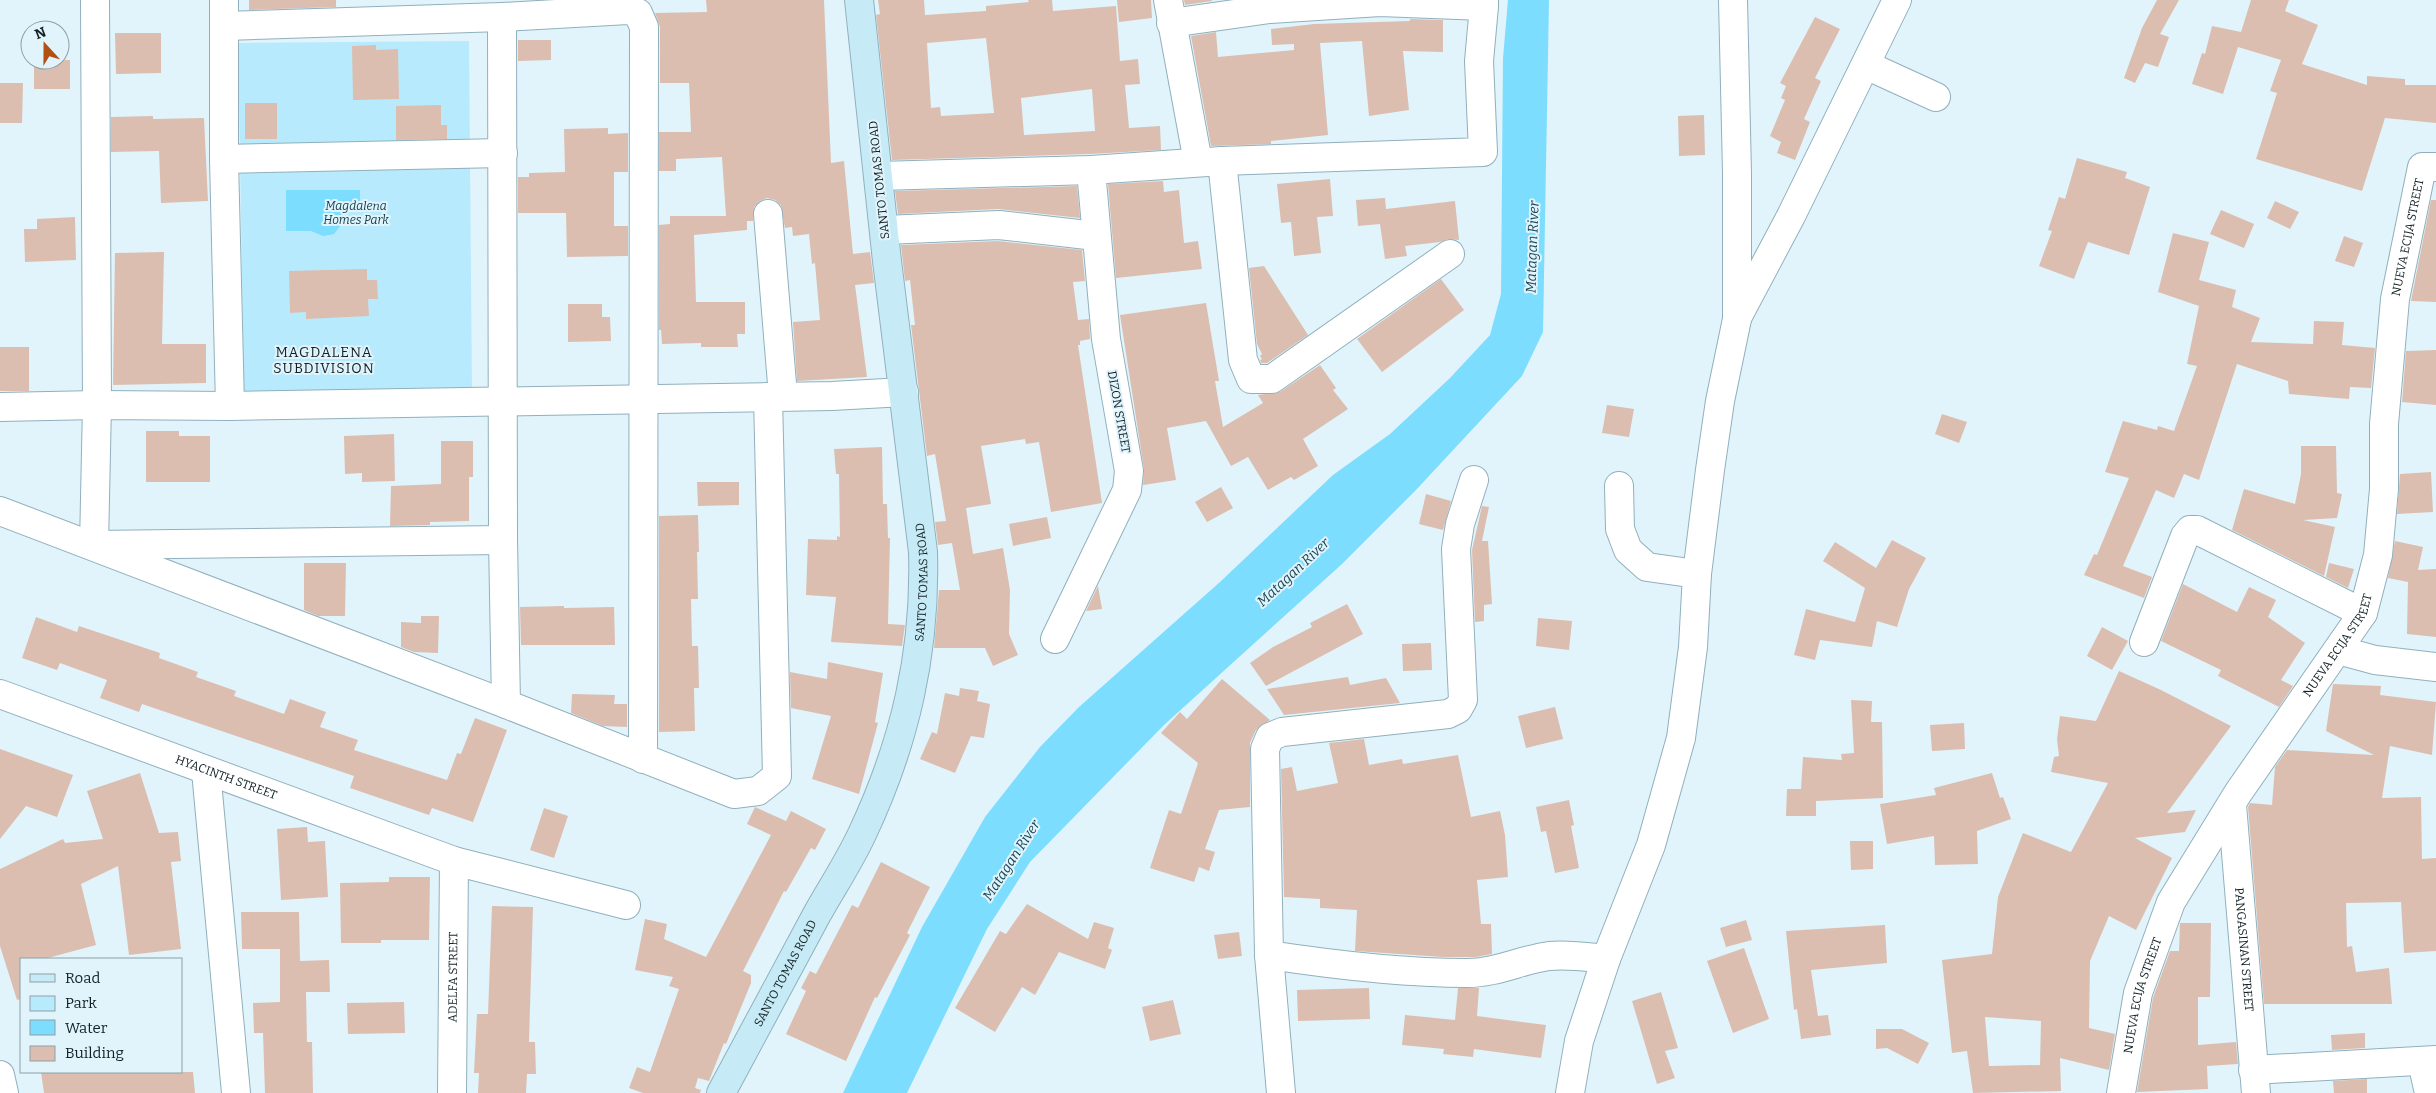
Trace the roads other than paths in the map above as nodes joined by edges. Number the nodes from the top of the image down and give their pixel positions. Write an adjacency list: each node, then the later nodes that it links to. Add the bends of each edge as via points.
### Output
1 (95, 0): 26 (street)
2 (859, 0): 16 (street, SANTO TOMAS ROAD)
3 (1733, 0): 21 (street)
4 (1897, 0): 9 (street)
5 (1484, 3): 6 (street, via 1380,2 1270,10); 13 (street, via 1479,61 1483,152)
6 (1169, 11): 13 (street, via 1182,70)
7 (225, 13): 8 (street); 12 (street)
8 (502, 17): 11 (street); 24 (street, via 628,10 638,13 644,27)
9 (1866, 64): 10 (street); 21 (street)
10 (1936, 97)
11 (503, 153): 12 (street); 25 (street)
12 (224, 159): 27 (street)
13 (1210, 162): 15 (street); 20 (street, via 1243,360 1251,379 1272,379)
14 (2436, 167): 35 (street, NUEVA ECIJA STREET, via 2422,167 2395,298 2384,424 2384,489 2378,555)
15 (1091, 170): 16 (street); 19 (street, DIZON STREET)
16 (879, 176): 18 (street, SANTO TOMAS ROAD)
17 (768, 214): 23 (street)
18 (885, 230): 19 (street, via 999,225); 22 (street, SANTO TOMAS ROAD)
19 (1096, 236): 36 (street, DIZON STREET, via 1106,339 1129,471 1127,490)
20 (1450, 254)
21 (1737, 319): 34 (street, via 1720,401)
22 (904, 392): 23 (street); 55 (street, SANTO TOMAS ROAD, via 923,552 924,587 917,663 907,715 888,776 861,836)
23 (775, 396): 24 (street); 42 (street, via 777,776 758,791 734,794)
24 (642, 398): 25 (street); 42 (street)
25 (504, 402): 27 (street); 32 (street)
26 (97, 405): 27 (street); 28 (street); 33 (street)
27 (230, 406)
28 (0, 407)
29 (1474, 480): 47 (street, via 1456,549 1463,700 1458,709 1448,714 1282,732 1270,737 1265,749)
30 (1619, 486): 34 (street, via 1620,528 1628,550 1646,567)
31 (0, 511): 33 (street)
32 (503, 540): 33 (street); 41 (street)
33 (94, 545): 41 (street)
34 (1697, 574): 48 (street, via 1693,646 1681,738 1651,845)
35 (2363, 613): 37 (street, via 2197,530 2190,530); 38 (street, NUEVA ECIJA STREET)
36 (1055, 639)
37 (2144, 642)
38 (2338, 650): 39 (street, via 2375,660); 44 (street, NUEVA ECIJA STREET)
39 (2436, 667)
40 (0, 694): 43 (street, HYACINTH STREET)
41 (506, 704): 42 (street)
42 (643, 758)
43 (206, 770): 45 (street, HYACINTH STREET); 53 (street)
44 (2232, 805): 51 (street, PANGASINAN STREET); 58 (street, NUEVA ECIJA STREET, via 2171,902 2138,993)
45 (454, 861): 46 (street, HYACINTH STREET); 54 (street, ADELFA STREET)
46 (626, 905)
47 (1269, 955): 48 (street, via 1352,967 1468,973 1496,971 1548,956); 56 (street)
48 (1606, 959): 57 (street, via 1579,1042)
49 (2429, 1061): 51 (street); 59 (street)
50 (0, 1075): 52 (street)
51 (2254, 1081)
52 (4, 1093)
53 (236, 1093)
54 (452, 1093)
55 (721, 1093)
56 (1281, 1093)
57 (1570, 1093)
58 (2121, 1093)
59 (2429, 1093)

